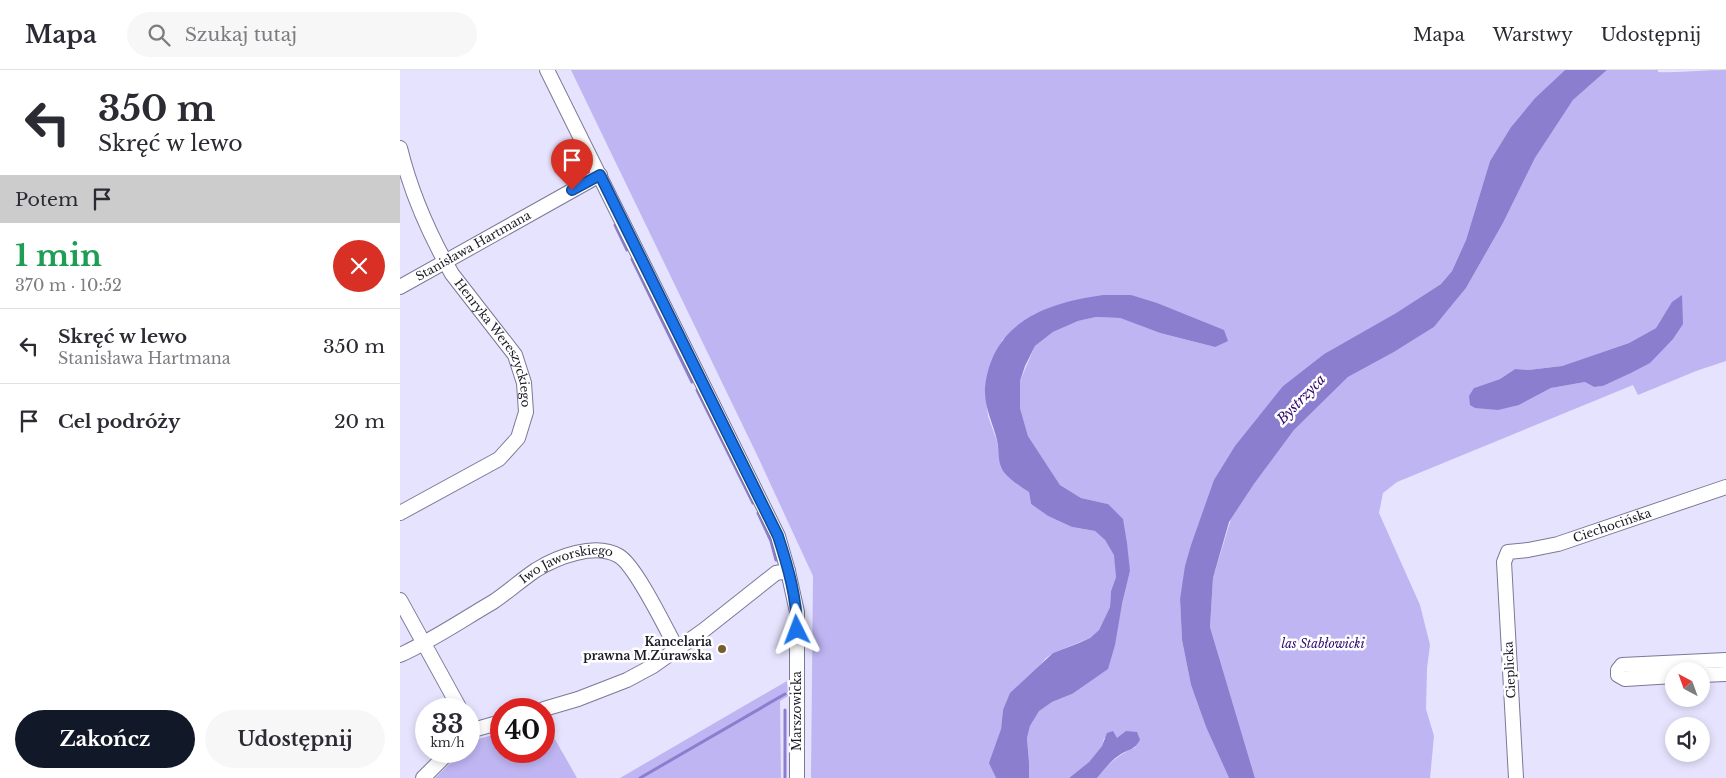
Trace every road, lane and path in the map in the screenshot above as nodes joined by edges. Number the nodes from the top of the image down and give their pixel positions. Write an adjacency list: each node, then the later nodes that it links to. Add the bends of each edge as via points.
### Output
1 (547, 70): 3 (street, Marszowicka)
2 (400, 148): 4 (street, Henryka Wereszyckiego, via 422,216)
3 (600, 175): 4 (street, Stanisława Hartmana); 9 (street, Marszowicka, via 778,536)
4 (445, 262): 5 (street, Stanisława Hartmana); 7 (street, Henryka Wereszyckiego, via 515,355 524,383 526,412 518,438 499,459)
5 (400, 287)
6 (1726, 487): 8 (street, Ciechocińska, via 1566,542 1512,550)
7 (400, 513)
8 (1504, 562): 25 (street, Cieplicka)
9 (788, 571): 12 (street, via 776,573); 24 (street, Marszowicka, via 797,612)
10 (400, 600): 11 (street)
11 (424, 644): 12 (street, Iwo Jaworskiego, via 536,570 581,551 602,551 618,556 631,567); 13 (street, Iwo Jaworskiego); 20 (street)
12 (677, 649): 21 (street, via 627,680)
13 (400, 654)
14 (1726, 660): 15 (street)
15 (1684, 662)
16 (1665, 663): 19 (street, via 1622,665 1618,670 1618,675 1624,679)
17 (1726, 674): 18 (street)
18 (1710, 675)
19 (1665, 677)
20 (454, 698)
21 (555, 706)
22 (438, 763): 23 (street)
23 (423, 778)
24 (797, 778)
25 (1516, 778)

